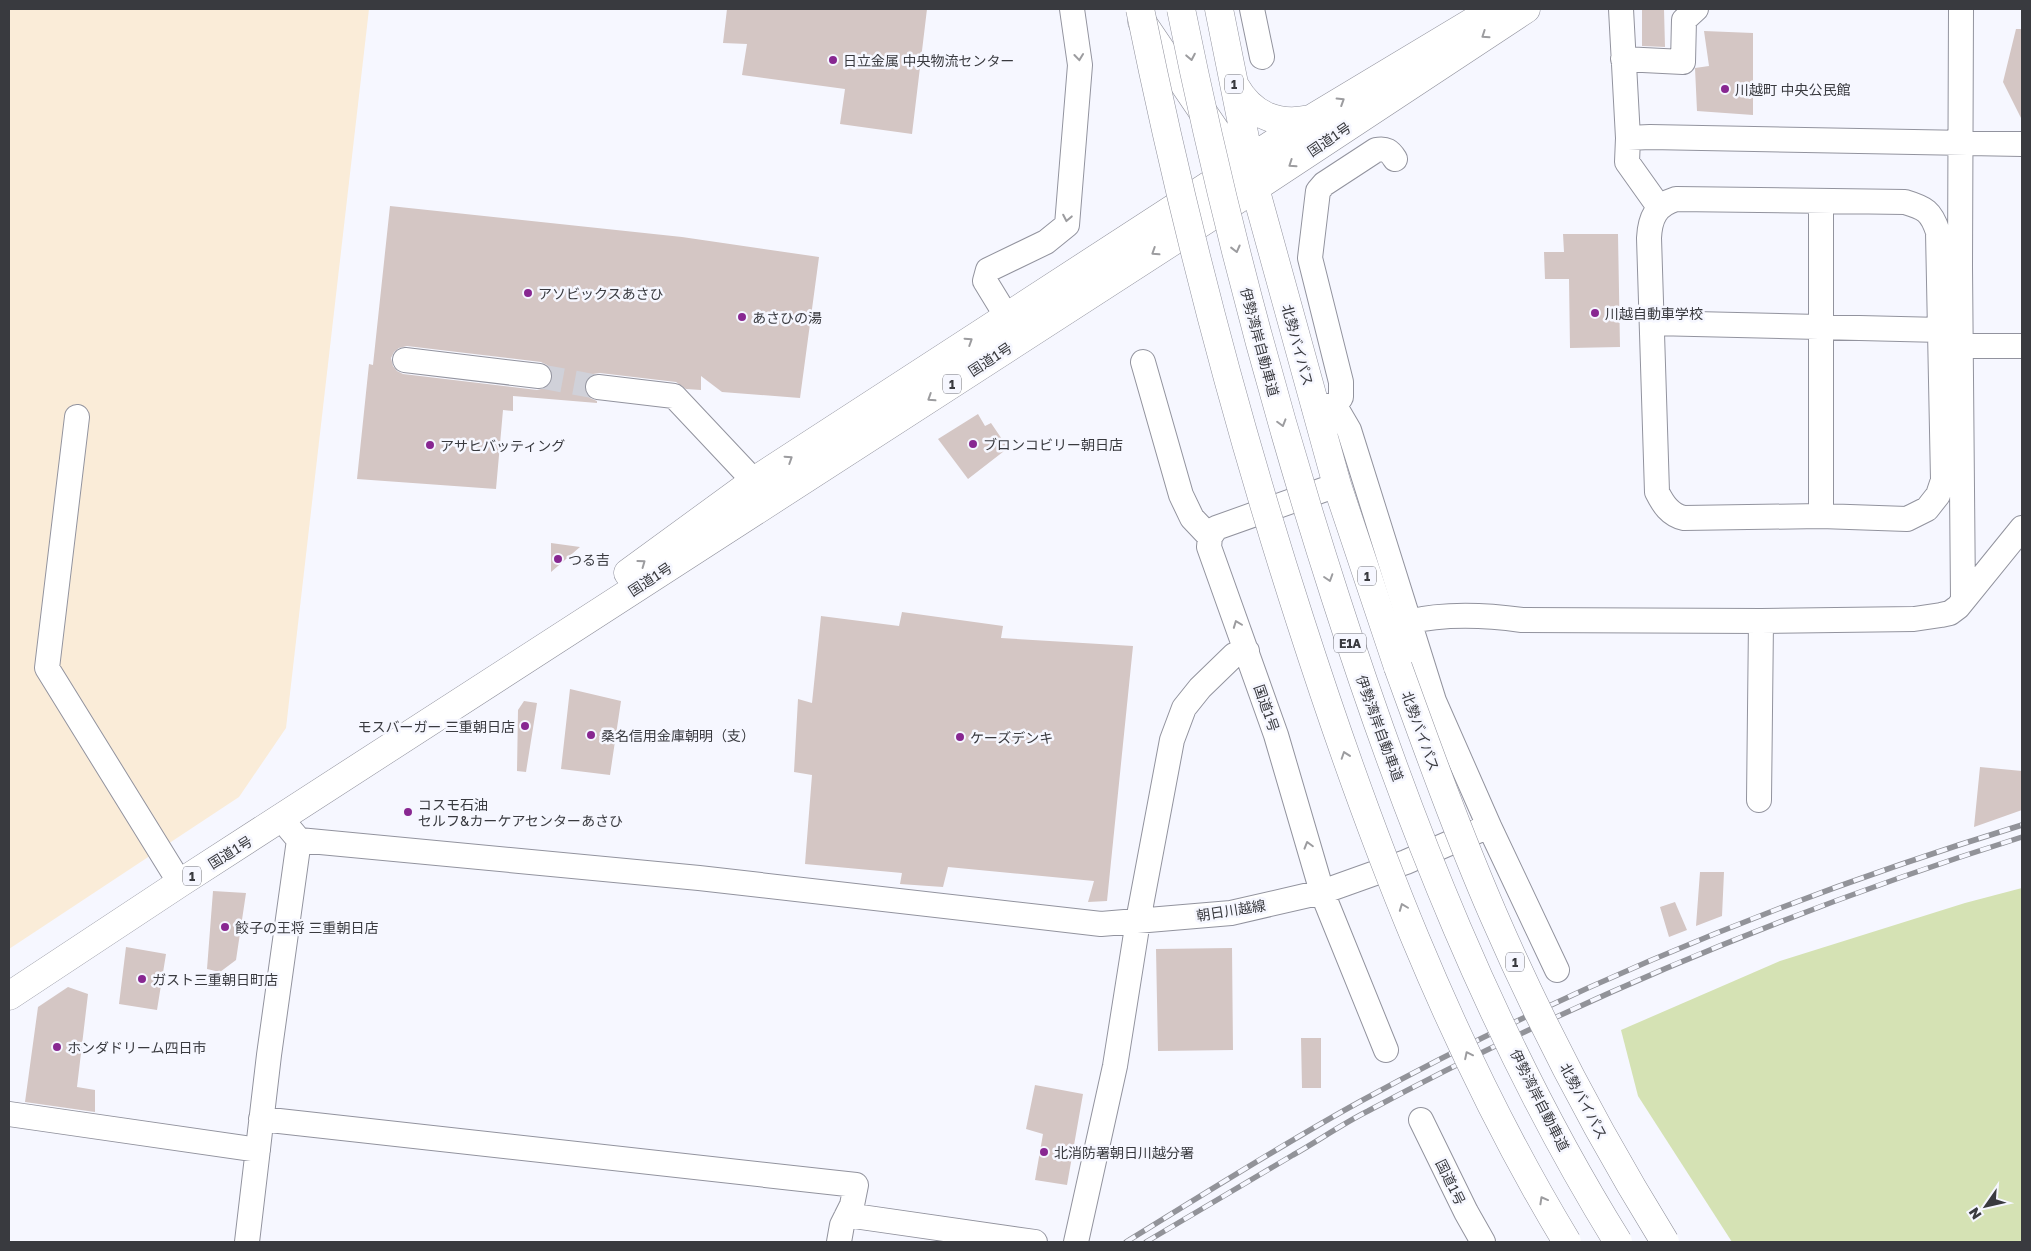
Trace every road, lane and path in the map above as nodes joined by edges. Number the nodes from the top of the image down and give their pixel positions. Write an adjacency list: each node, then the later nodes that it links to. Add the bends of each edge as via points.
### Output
1 (1072, 9): 25 (street, one-way to 25, via 1080,65 1067,225 1046,242 988,270 985,281)
2 (1133, 9): 21 (highway, 北勢バイパス / 1)
3 (1140, 9): 67 (highway, one-way to 3, bridge, via 1506,1133 1449,1016 1366,813 1319,679 1229,384 1196,260)
4 (1181, 9): 68 (highway, 伊勢湾岸自動車道 / E1A, one-way to 68, bridge, via 1231,228 1272,387 1313,527 1392,763 1491,1004 1543,1110)
5 (1219, 9): 15 (highway, 北勢バイパス / 1)
6 (1252, 9): 13 (street)
7 (1494, 9): 12 (highway, 国道1号 / 1)
8 (1526, 9): 22 (highway, 国道1号 / 1, one-way to 22)
9 (1621, 9): 14 (street)
10 (1696, 9): 14 (street, via 1684,20 1683,62)
11 (1961, 9): 18 (street)
12 (1466, 15): 16 (highway, 国道1号 / 1, one-way to 12)
13 (1262, 56)
14 (1623, 59): 17 (street)
15 (1234, 85): 16 (highway, via 1241,97 1262,114 1284,121); 21 (highway, 北勢バイパス / 1)
16 (1312, 119): 21 (highway, 国道1号 / 1)
17 (1628, 138): 18 (street); 24 (street, via 1627,162)
18 (1962, 142): 19 (street); 29 (street)
19 (2022, 144)
20 (1395, 159): 35 (street, via 1390,152 1376,150 1318,191 1310,258 1341,382 1341,397)
21 (1244, 163): 22 (highway, 北勢バイパス / 1); 25 (highway, 国道1号 / 1)
22 (1255, 188): 35 (highway, 北勢バイパス / 1); 46 (highway, 国道1号 / 1, one-way to 46)
23 (1822, 201): 24 (street, via 1676,199); 27 (street); 28 (street, via 1905,202 1927,210 1938,232)
24 (1659, 207): 26 (street, via 1650,225 1649,238)
25 (1007, 317): 37 (highway, 国道1号 / 1, one-way to 25)
26 (1652, 323): 27 (street); 39 (street, via 1657,492 1664,506 1684,518)
27 (1820, 328): 28 (street); 39 (street)
28 (1941, 330): 39 (street, via 1943,480 1938,495 1927,509 1906,519)
29 (1961, 346): 30 (street); 42 (street)
30 (2022, 346)
31 (404, 360): 33 (street)
32 (1143, 362): 41 (street, via 1181,494 1192,518)
33 (539, 376)
34 (598, 387): 37 (street, via 674,396)
35 (1324, 406): 38 (highway, 北勢バイパス / 1); 44 (street, 1, via 1348,430)
36 (77, 417): 51 (street, via 47,668)
37 (754, 481): 46 (highway, 国道1号 / 1, one-way to 37)
38 (1338, 485): 41 (street, via 1226,523 1216,528); 69 (highway, 北勢バイパス / 1, bridge, via 1398,667 1493,913 1535,1006 1585,1104)
39 (1821, 516)
40 (2022, 528): 42 (street)
41 (1210, 537): 45 (street, 国道1号, one-way to 41, via 1212,558)
42 (1963, 599): 43 (street, via 1950,613 1914,619)
43 (1761, 621): 44 (street, via 1522,620 1492,616 1436,617); 47 (street)
44 (1408, 622): 49 (street, 1, via 1434,700)
45 (1247, 651): 52 (street, 国道1号, one-way to 45, via 1276,735); 53 (street, via 1234,656 1200,688 1184,708 1177,724)
46 (376, 756): 48 (highway, 国道1号 / 1)
47 (1759, 800)
48 (282, 819): 50 (street); 51 (highway, 国道1号 / 1)
49 (1489, 826): 52 (street, via 1406,862); 54 (street, 1)
50 (299, 840): 53 (street, 朝日川越線, via 699,878 1101,924); 58 (street)
51 (180, 883): 55 (highway, 国道1号 / 1)
52 (1322, 892): 53 (street, 朝日川越線, via 1231,913); 56 (street, 国道1号)
53 (1138, 921): 65 (street, via 1115,1066)
54 (1557, 970)
55 (9, 996)
56 (1386, 1050)
57 (9, 1114): 60 (street)
58 (261, 1119): 60 (street); 61 (street, via 856,1184)
59 (1421, 1120): 66 (street, 国道1号)
60 (258, 1150): 62 (street)
61 (847, 1215): 63 (street); 64 (street)
62 (247, 1242)
63 (839, 1242)
64 (1036, 1242)
65 (1076, 1242)
66 (1483, 1242)
67 (1567, 1242)
68 (1618, 1242)
69 (1665, 1242)

